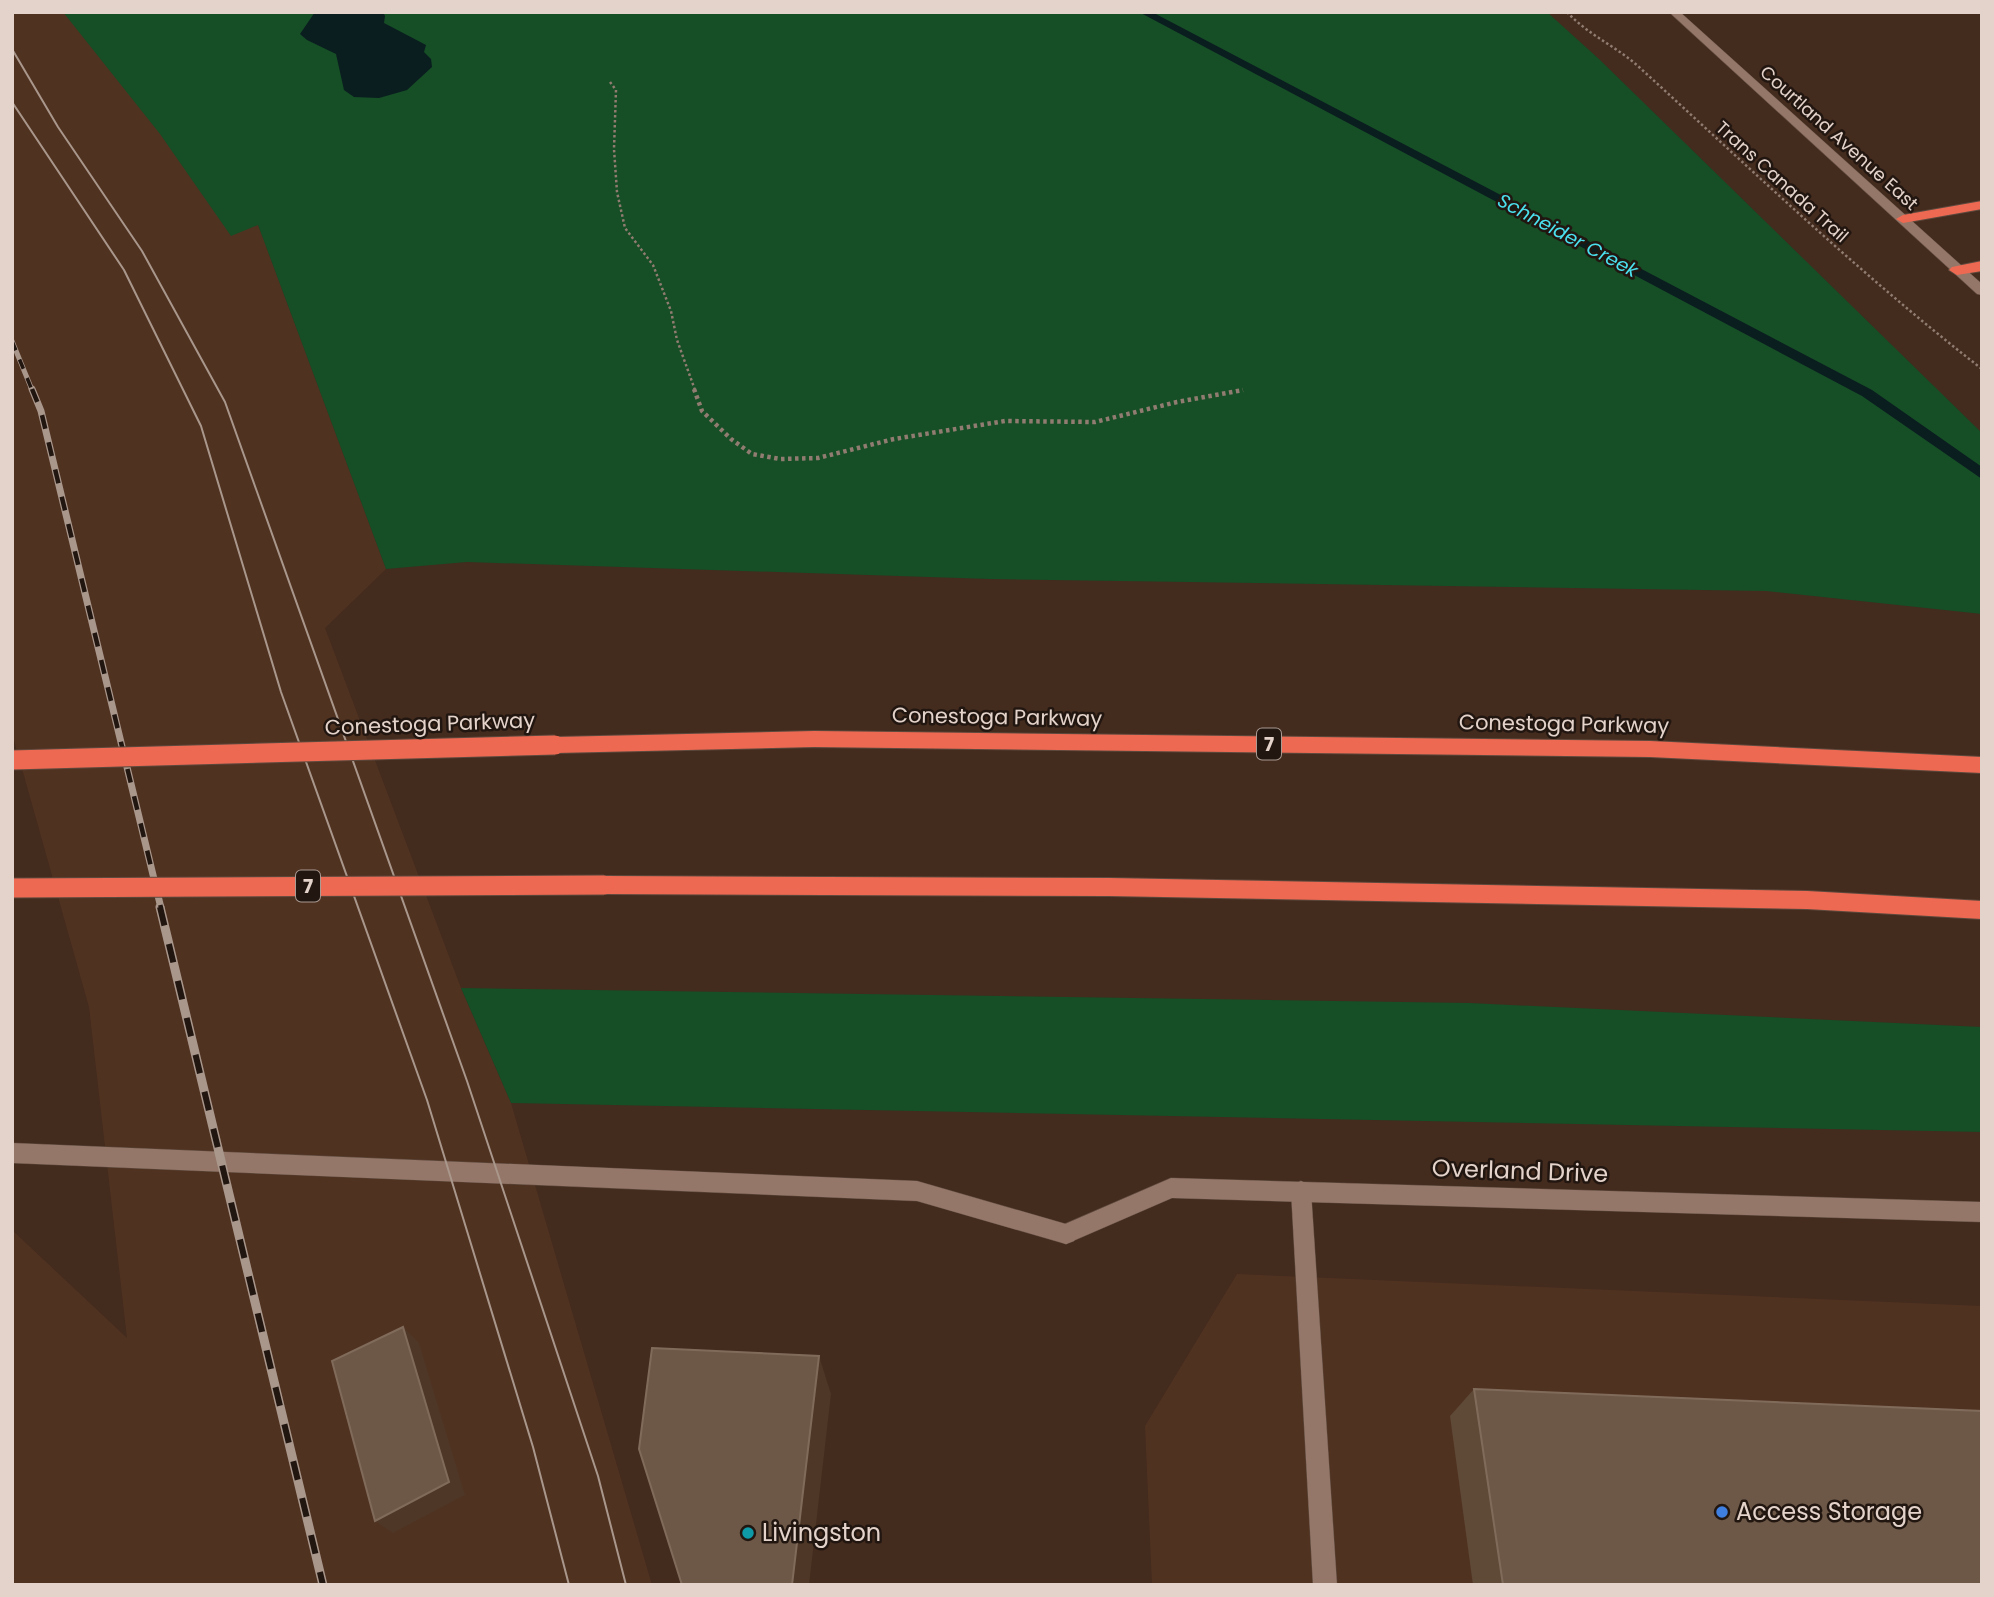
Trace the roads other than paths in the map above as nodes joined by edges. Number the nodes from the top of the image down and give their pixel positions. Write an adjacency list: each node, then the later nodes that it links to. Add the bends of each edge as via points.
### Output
1 (1674, 12): 3 (main road, Courtland Avenue East)
2 (1982, 205): 3 (highway)
3 (1903, 219): 5 (main road, Courtland Avenue East)
4 (1982, 266): 5 (highway)
5 (1957, 270): 6 (main road, Courtland Avenue East)
6 (1982, 291)
7 (12, 760): 8 (highway, Conestoga Parkway / 7, bridge, via 814,739 1650,749)
8 (1982, 765)
9 (12, 888): 10 (highway, 7, bridge, via 1109,887 1807,900)
10 (1982, 910)
11 (12, 1153): 12 (main road, Overland Drive, via 917,1191 1066,1234 1171,1188)
12 (1301, 1191): 13 (main road, Overland Drive); 14 (main road)
13 (1982, 1212)
14 (1325, 1585)

